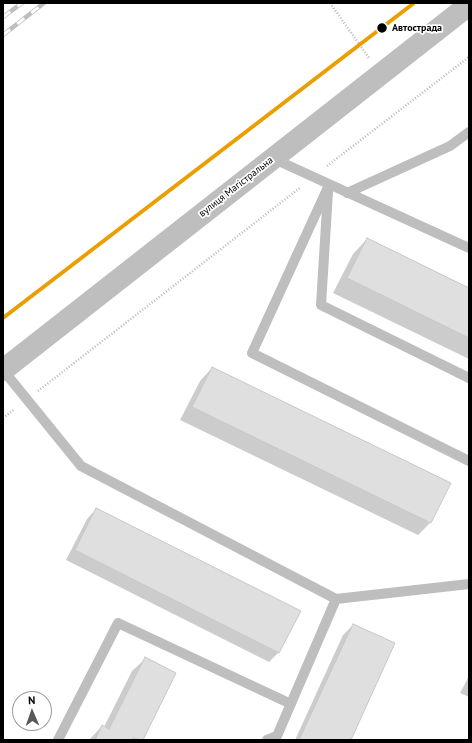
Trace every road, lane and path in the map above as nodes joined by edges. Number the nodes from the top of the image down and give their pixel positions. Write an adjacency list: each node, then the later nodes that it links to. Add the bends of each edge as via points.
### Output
1 (330, 3): 4 (path)
2 (469, 5): 4 (street, вулиця Магістральна)
3 (469, 57): 7 (path)
4 (380, 73): 6 (street, вулиця Магістральна)
5 (469, 132): 9 (lane, via 450,146)
6 (272, 158): 7 (lane); 11 (street, вулиця Магістральна)
7 (313, 177): 8 (lane); 13 (path)
8 (328, 185): 9 (lane); 12 (lane, via 321,305); 15 (lane, via 252,353)
9 (347, 193): 10 (lane)
10 (469, 248)
11 (3, 370): 13 (lane)
12 (469, 378)
13 (27, 399): 14 (path); 17 (lane, via 81,466)
14 (3, 418)
15 (469, 461)
16 (469, 584): 17 (lane)
17 (336, 599): 18 (lane)
18 (291, 704): 19 (lane, via 118,623); 20 (lane, via 277,736)
19 (58, 740)
20 (267, 740)

